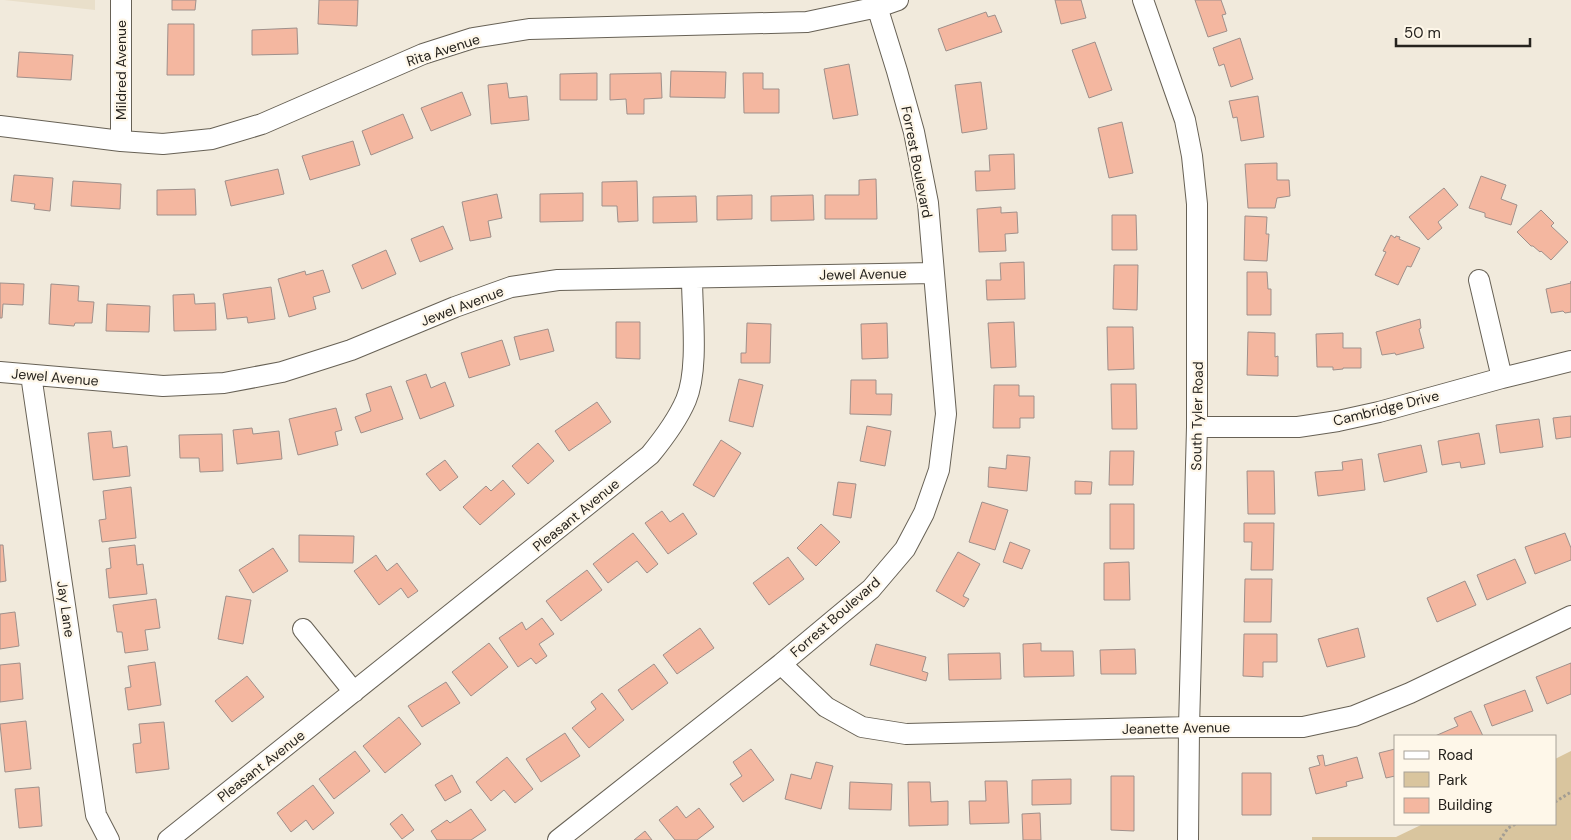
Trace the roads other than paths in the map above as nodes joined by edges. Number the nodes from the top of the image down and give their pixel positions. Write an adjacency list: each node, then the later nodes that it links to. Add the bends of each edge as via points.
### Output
1 (121, 0): 6 (street, Mildred Avenue)
2 (898, 0): 4 (street, Rita Avenue)
3 (1143, 0): 14 (street, South Tyler Road, via 1185,120 1192,156 1197,204)
4 (876, 4): 6 (street, Rita Avenue, via 807,22 529,29 473,38 423,54 254,127 212,139 163,144); 7 (street, Forrest Boulevard, via 916,141 928,203)
5 (0, 126): 6 (street, Rita Avenue)
6 (121, 141)
7 (934, 273): 8 (street, Jewel Avenue); 17 (street, Forrest Boulevard, via 946,414 939,470 924,513 904,549 871,589)
8 (692, 278): 12 (street, Jewel Avenue, via 558,280 511,287 350,350 282,372 224,382 163,386); 18 (street, Pleasant Avenue, via 693,368 690,384 670,430 650,455)
9 (1479, 280): 13 (street)
10 (1571, 361): 13 (street, Cambridge Drive)
11 (0, 372): 12 (street, Jewel Avenue)
12 (31, 375): 20 (street, Jay Lane, via 96,815)
13 (1502, 378): 14 (street, Cambridge Drive, via 1338,421 1298,427)
14 (1197, 427): 19 (street, South Tyler Road)
15 (1571, 616): 19 (street, Jeanette Avenue, via 1410,693 1354,716 1303,727)
16 (303, 629): 18 (street)
17 (781, 664): 19 (street, Jeanette Avenue, via 826,707 862,727 906,734); 22 (street, Forrest Boulevard)
18 (354, 692): 21 (street, Pleasant Avenue)
19 (1189, 727): 23 (street, South Tyler Road)
20 (108, 840)
21 (168, 840)
22 (558, 840)
23 (1188, 840)

